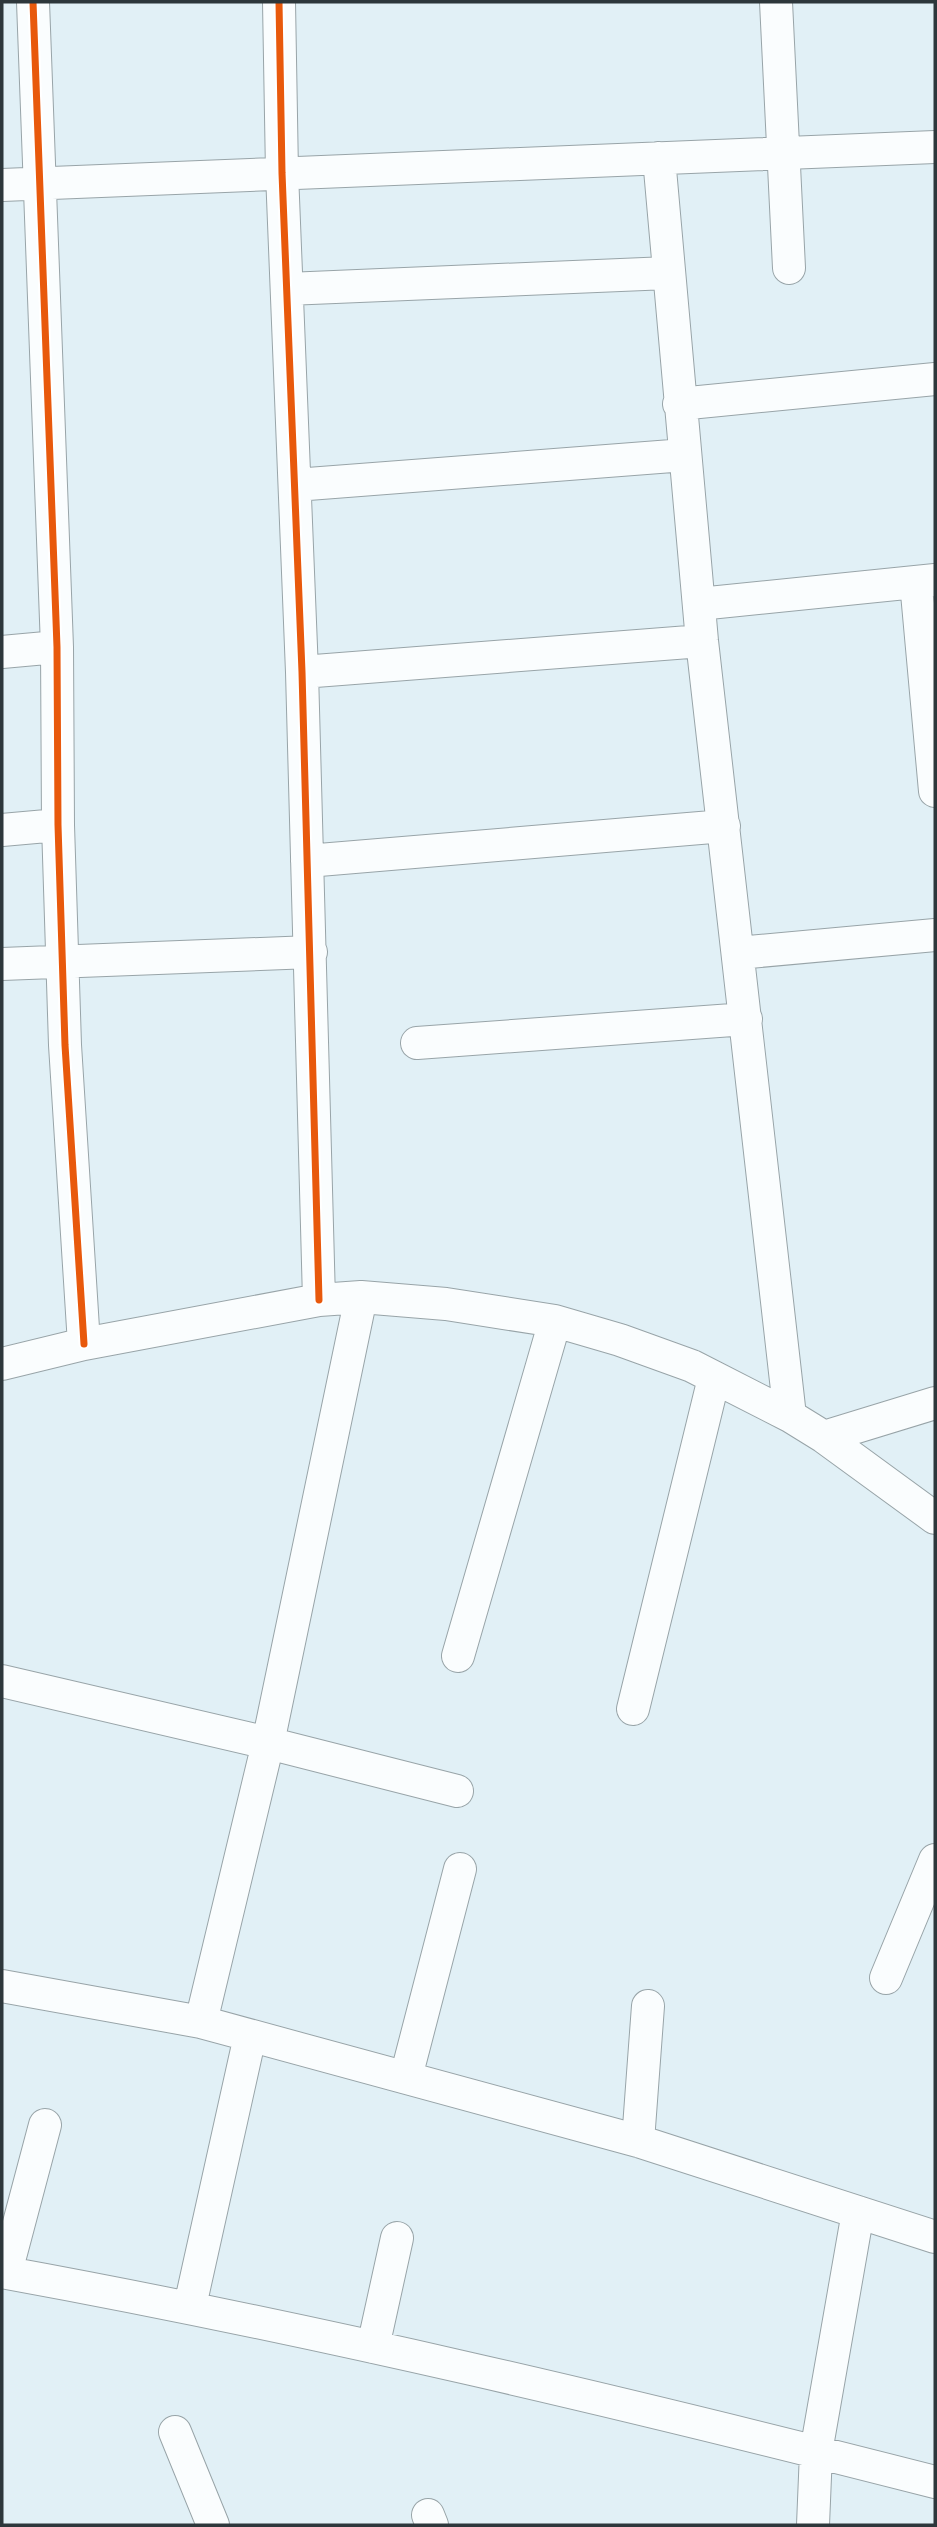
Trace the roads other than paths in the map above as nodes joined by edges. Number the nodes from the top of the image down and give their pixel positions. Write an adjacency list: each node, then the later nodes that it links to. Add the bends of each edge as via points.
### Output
1 (33, 2): 8 (street)
2 (279, 2): 7 (street)
3 (776, 2): 5 (street)
4 (935, 147): 5 (street)
5 (783, 154): 6 (street); 10 (street)
6 (659, 158): 7 (street); 11 (street)
7 (282, 173): 8 (street); 12 (street)
8 (38, 183): 9 (street); 20 (street)
9 (2, 185)
10 (789, 268)
11 (668, 273): 12 (street); 14 (street)
12 (286, 289): 16 (street)
13 (935, 379): 14 (street)
14 (679, 404): 15 (street)
15 (685, 456): 16 (street); 18 (street)
16 (295, 485): 22 (street)
17 (925, 581): 18 (street); 23 (street)
18 (699, 604): 19 (street)
19 (702, 640): 22 (street); 25 (street)
20 (57, 647): 21 (street); 24 (street)
21 (2, 652)
22 (302, 672): 27 (street)
23 (935, 792)
24 (58, 825): 26 (street); 31 (street)
25 (724, 827): 27 (street); 30 (street)
26 (2, 830)
27 (307, 861): 29 (street)
28 (935, 935): 30 (street)
29 (311, 952): 31 (street); 36 (street)
30 (738, 953): 33 (street)
31 (62, 962): 32 (street); 38 (street)
32 (2, 964)
33 (746, 1019): 34 (street); 42 (street)
34 (417, 1043)
35 (361, 1297): 36 (street); 37 (street); 48 (street)
36 (319, 1300): 38 (street)
37 (555, 1321): 40 (street, via 620,1340); 45 (street)
38 (84, 1344): 39 (street)
39 (2, 1364)
40 (714, 1378): 42 (street); 47 (street)
41 (935, 1403): 43 (street)
42 (790, 1416): 43 (street)
43 (824, 1437): 44 (street)
44 (935, 1518)
45 (458, 1656)
46 (2, 1681): 48 (street)
47 (632, 1709)
48 (268, 1743): 49 (street); 55 (street)
49 (457, 1791)
50 (935, 1860): 52 (street)
51 (460, 1869): 57 (street)
52 (886, 1978)
53 (2, 1986): 55 (street)
54 (648, 2006): 59 (street)
55 (201, 2022): 56 (street)
56 (250, 2036): 57 (street); 64 (street)
57 (406, 2077): 59 (street)
58 (45, 2125): 63 (street)
59 (638, 2141): 60 (street)
60 (858, 2212): 61 (street); 67 (street)
61 (935, 2237)
62 (397, 2238): 65 (street)
63 (4, 2272): 64 (street)
64 (190, 2306): 65 (street)
65 (373, 2347): 67 (street)
66 (175, 2431): 69 (street)
67 (816, 2452): 68 (street); 70 (street)
68 (935, 2482)
69 (212, 2525)
70 (813, 2525)

